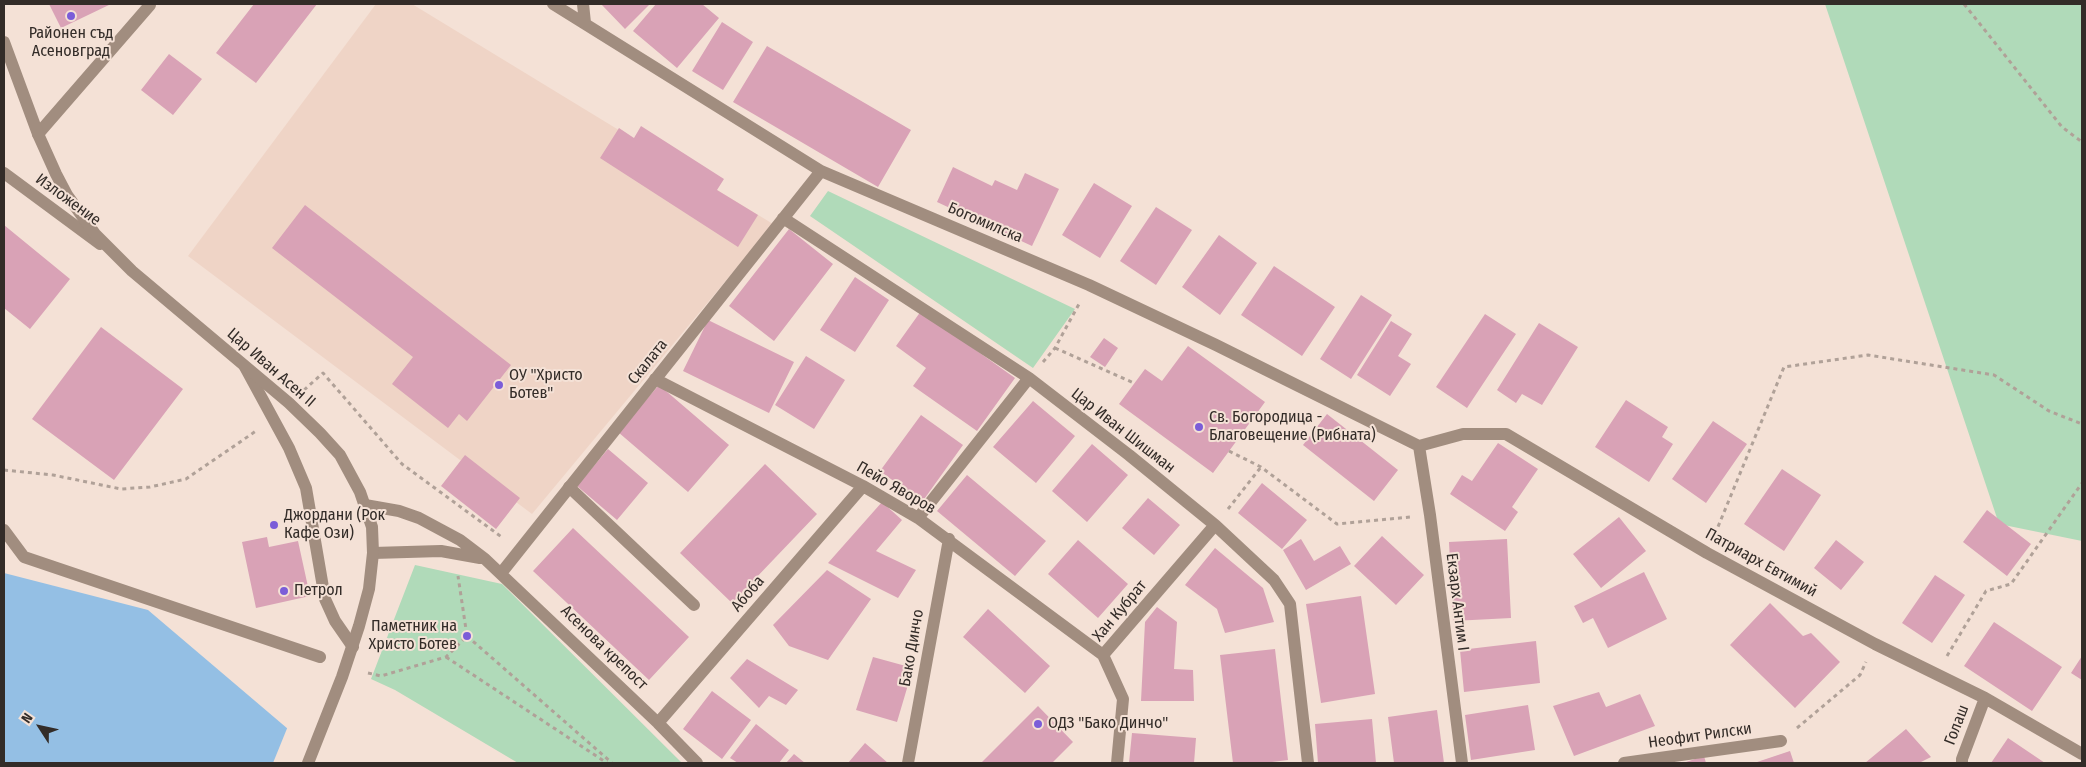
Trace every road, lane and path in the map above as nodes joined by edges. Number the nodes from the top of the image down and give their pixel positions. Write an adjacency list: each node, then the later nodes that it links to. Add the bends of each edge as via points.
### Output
1 (553, 4): 5 (street, Богомилска)
2 (583, 4): 5 (street)
3 (1964, 4): 8 (path, via 2062,127)
4 (150, 5): 7 (street)
5 (585, 23): 9 (street, Богомилска)
6 (4, 42): 7 (street, Цар Иван Асен II)
7 (38, 134): 12 (street, Цар Иван Асен II, via 67,195)
8 (2082, 142)
9 (820, 171): 11 (street, Скалата); 13 (street, Богомилска)
10 (4, 173): 12 (street, Изложение)
11 (783, 218): 16 (street, Цар Иван Шишман); 17 (street, Скалата)
12 (114, 254): 15 (street, Цар Иван Асен II)
13 (1089, 285): 14 (path); 20 (street, Богомилска)
14 (1055, 348): 16 (path); 18 (path)
15 (245, 367): 26 (street, Цар Иван Асен II, via 289,403 340,455); 40 (street, via 306,488 325,598 335,621)
16 (1029, 378): 29 (street); 30 (street, Цар Иван Шишман)
17 (655, 380): 24 (street, Пейо Яворов); 25 (street, Скалата)
18 (1134, 384)
19 (2082, 424): 35 (path, via 2049,411 1994,375 1868,355 1784,367)
20 (1419, 446): 28 (street, Екзарх Антим I); 35 (street, Патриарх Евтимий, via 1463,434 1506,434)
21 (1229, 451): 22 (path)
22 (1261, 467): 27 (path); 28 (path, via 1336,524)
23 (2082, 484): 45 (path, via 2011,584 1986,592)
24 (863, 486): 29 (street, Пейо Яворов); 48 (street, Абоба)
25 (570, 487): 37 (street, Скалата); 38 (street)
26 (366, 505): 33 (street, Цар Иван Асен II, via 372,528); 36 (street, Асенова крепост, via 419,518 460,540)
27 (1230, 507)
28 (1430, 515): 58 (street, Екзарх Антим I)
29 (918, 518): 32 (street, Пейо Яворов)
30 (1215, 525): 41 (street, Хан Кубрат); 57 (street, Цар Иван Шишман, via 1274,580 1290,604)
31 (4, 530): 42 (street, via 24,557)
32 (949, 539): 41 (street, Пейо Яворов); 55 (street, Бако Динчо)
33 (373, 553): 34 (street, Асенова крепост); 40 (street, Цар Иван Асен II, via 369,589)
34 (455, 553): 36 (street, Асенова крепост); 39 (path)
35 (1707, 553): 45 (street, Патриарх Евтимий)
36 (485, 559): 37 (street, Асенова крепост)
37 (502, 572): 48 (street, Асенова крепост)
38 (694, 605)
39 (467, 636): 43 (path); 53 (path)
40 (353, 647): 51 (street, Цар Иван Асен II)
41 (1103, 655): 56 (street, Хан Кубрат, via 1123,699)
42 (320, 657)
43 (446, 657): 44 (path, via 381,676); 52 (path)
44 (368, 673)
45 (1937, 674): 47 (street, Патриарх Евтимий)
46 (1860, 675): 49 (path)
47 (1985, 698): 50 (street, Патриарх Евтимий); 60 (street, Голаш)
48 (658, 723): 54 (street, Асенова крепост)
49 (1781, 741): 59 (street, Неофит Рилски)
50 (2082, 754)
51 (308, 763)
52 (606, 763)
53 (612, 763)
54 (697, 763)
55 (908, 763)
56 (1117, 763)
57 (1308, 763)
58 (1462, 763)
59 (1624, 763)
60 (1962, 763)

